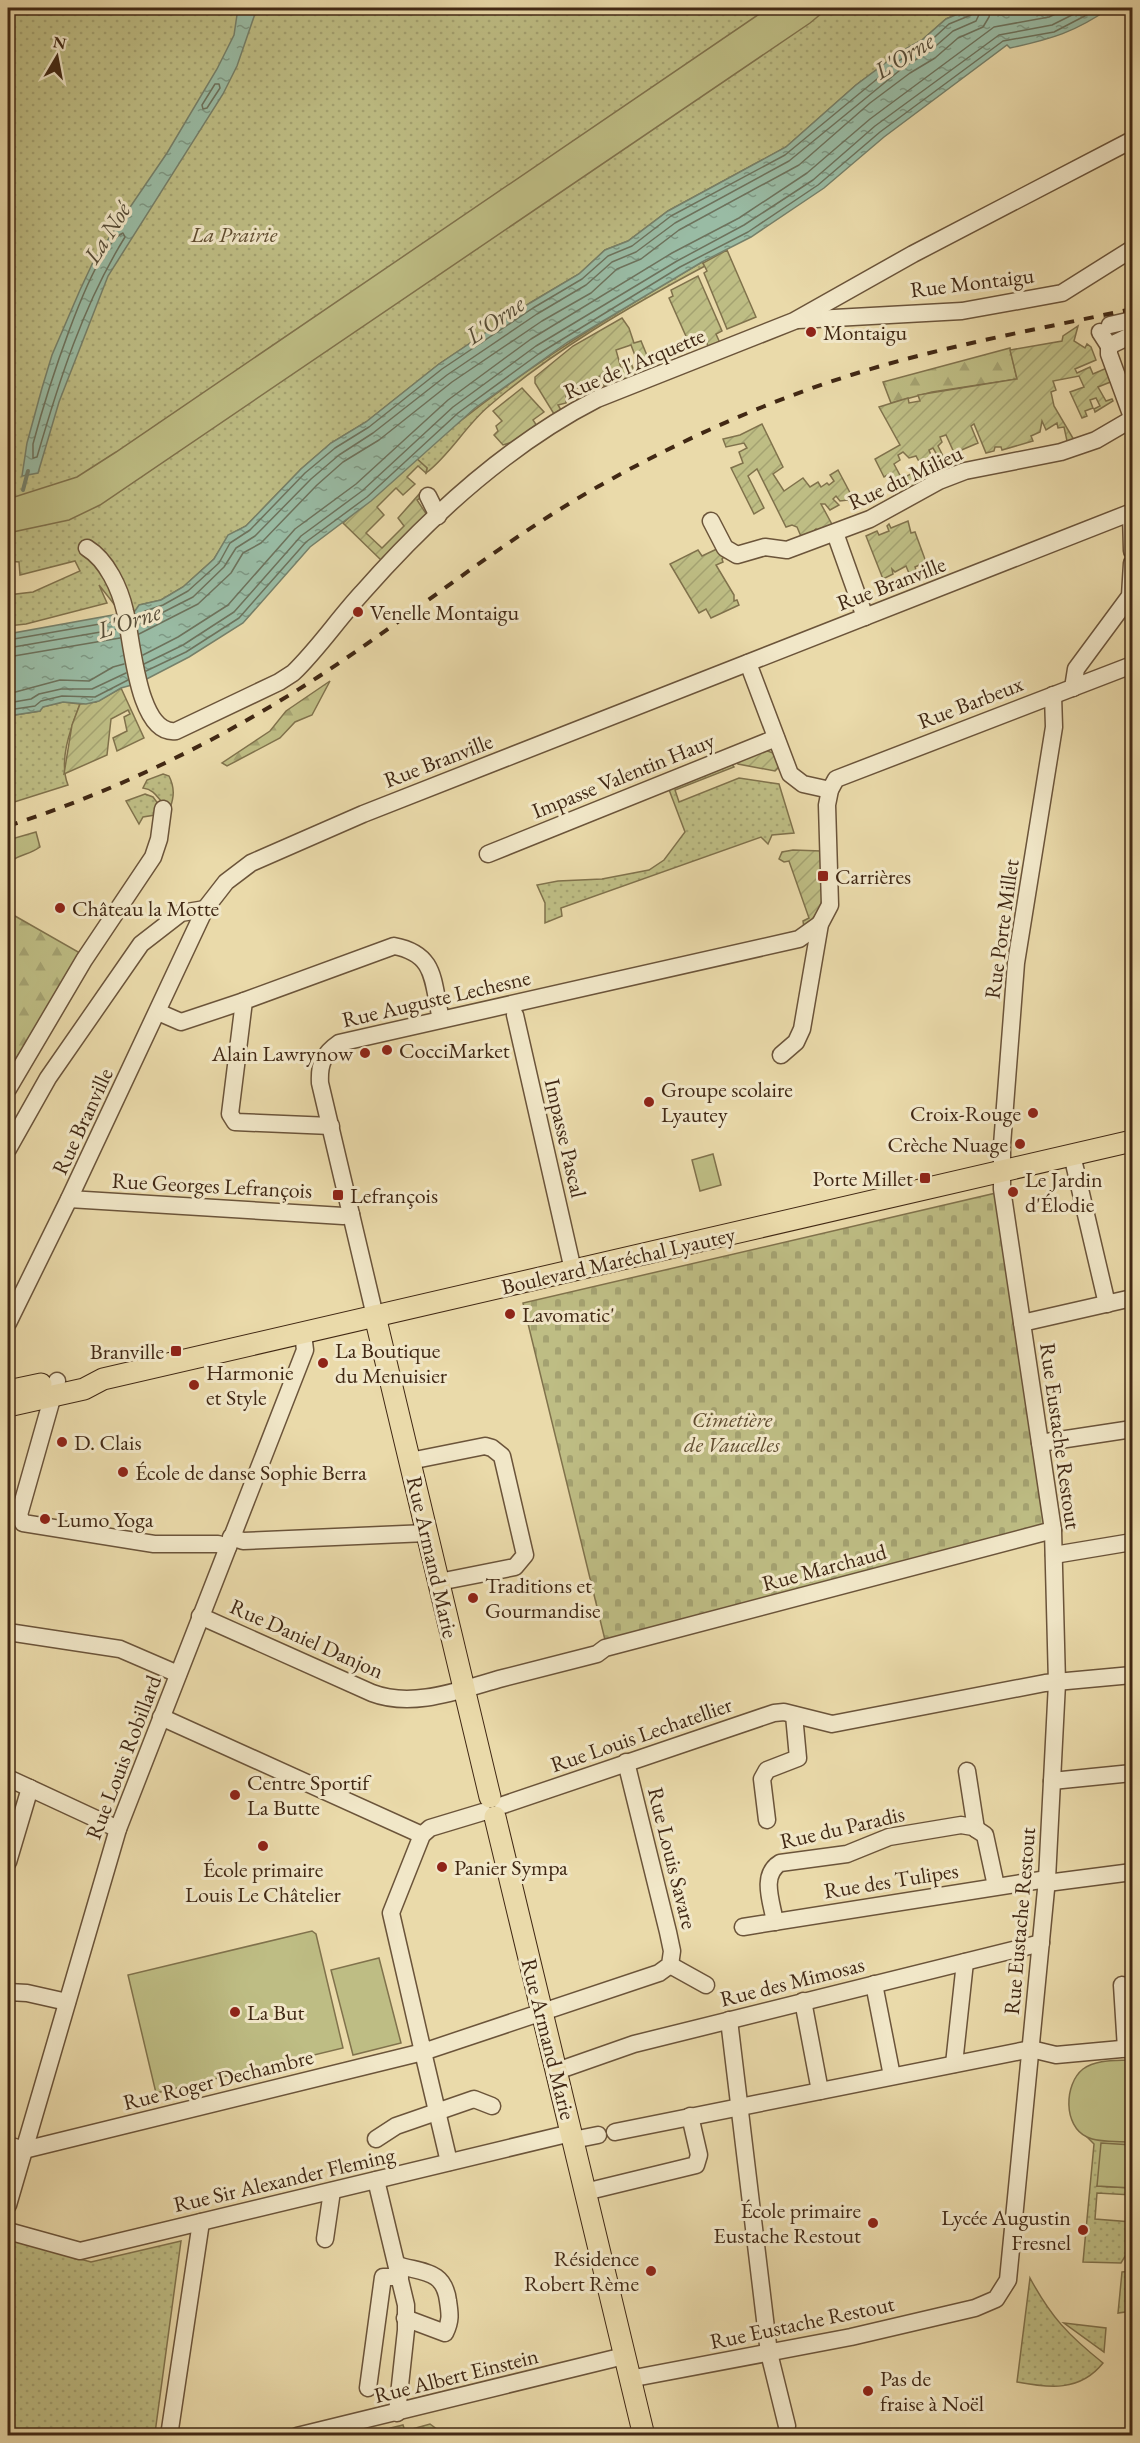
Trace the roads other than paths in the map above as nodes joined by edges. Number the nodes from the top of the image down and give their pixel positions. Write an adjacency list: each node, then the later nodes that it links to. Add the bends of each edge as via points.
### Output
1 (1132, 140): 3 (street, Rue de l'Arquette)
2 (1132, 249): 3 (street, Rue Montaigu, via 1062,293 962,311)
3 (826, 310): 10 (street, Rue de l'Arquette, via 571,412 533,436)
4 (1132, 320): 5 (street)
5 (1106, 334): 6 (street); 7 (street, via 1113,369)
6 (1132, 335)
7 (1132, 418): 12 (street, Rue du Milieu, via 1096,440 1070,450 965,471 939,481 870,519)
8 (428, 496): 10 (street)
9 (1132, 513): 14 (street); 16 (street, Rue Branville)
10 (438, 516): 13 (street, Rue de l'Arquette, via 392,559 293,673 176,731 165,730 148,710 115,581)
11 (711, 521): 12 (street, Rue du Milieu, via 725,548 737,555 765,548 787,550)
12 (835, 533): 16 (street)
13 (87, 548)
14 (1132, 550)
15 (1132, 563): 19 (street, via 1130,596 1076,669)
16 (866, 617): 17 (street, Rue Branville)
17 (748, 663): 21 (street); 25 (street, Rue Branville, via 273,852 234,874)
18 (1132, 665): 19 (street, Rue Barbeux)
19 (1072, 688): 20 (street, Rue Barbeux)
20 (1053, 695): 22 (street, Rue Barbeux, via 836,779); 37 (street, Rue Porte Millet, via 1053,727 1017,963)
21 (776, 738): 22 (street, via 794,779); 24 (street, Impasse Valentin Hauy)
22 (830, 790): 26 (street, via 830,905)
23 (163, 809): 32 (street, via 153,857 84,960)
24 (488, 854)
25 (205, 909): 28 (street, Rue Branville); 35 (street, via 193,909 166,923 129,959 48,1078)
26 (820, 924): 30 (street, Rue Auguste Lechesne, via 800,939); 31 (street, via 802,1029 796,1042)
27 (244, 1001): 28 (street, via 181,1022); 30 (street, via 394,946 416,952 427,962); 33 (street, via 230,1114 235,1122)
28 (158, 1012): 38 (street, Rue Branville)
29 (515, 1016): 40 (street, Impasse Pascal)
30 (441, 1019): 33 (street, Rue Auguste Lechesne, via 339,1043 326,1054 320,1073)
31 (781, 1055)
32 (8, 1089)
33 (331, 1126): 39 (street, Rue Auguste Lechesne)
34 (1132, 1141): 36 (main road, Boulevard Maréchal Lyautey)
35 (8, 1149)
36 (1072, 1155): 37 (main road, Boulevard Maréchal Lyautey); 42 (street)
37 (1002, 1171): 40 (main road, Boulevard Maréchal Lyautey); 45 (street, Rue Eustache Restout)
38 (69, 1199): 39 (street, Rue Georges Lefrançois); 44 (street, Rue Branville)
39 (351, 1214): 43 (street, Rue Auguste Lechesne)
40 (573, 1270): 43 (main road, Boulevard Maréchal Lyautey)
41 (1132, 1298): 42 (street)
42 (1107, 1304): 45 (street)
43 (375, 1316): 46 (main road, Boulevard Maréchal Lyautey); 52 (main road, Rue Armand Marie)
44 (8, 1323)
45 (1022, 1323): 51 (street, Rue Eustache Restout)
46 (303, 1334): 47 (main road, Boulevard Maréchal Lyautey, via 103,1379 84,1389); 55 (street, Rue Louis Robillard, via 306,1350)
47 (54, 1388): 48 (main road, Boulevard Maréchal Lyautey); 49 (main road, Boulevard Maréchal Lyautey); 55 (street, via 19,1515 23,1523 153,1545)
48 (8, 1391)
49 (8, 1406)
50 (1132, 1429): 51 (street)
51 (1040, 1443): 53 (street, Rue Eustache Restout)
52 (410, 1461): 54 (main road, Rue Armand Marie); 58 (street, via 485,1446 502,1456 523,1559 515,1567)
53 (1053, 1530): 57 (street, Rue Eustache Restout); 61 (street, Rue Marchaud)
54 (427, 1533): 55 (street); 58 (main road, Rue Armand Marie)
55 (230, 1542): 59 (street, Rue Louis Robillard)
56 (1132, 1542): 57 (street)
57 (1054, 1555): 64 (street, Rue Eustache Restout)
58 (439, 1582): 65 (main road, Rue Armand Marie)
59 (200, 1616): 62 (street, Rue Louis Robillard); 65 (street, Rue Daniel Danjon, via 383,1697 417,1698)
60 (8, 1632): 62 (street, via 120,1649)
61 (605, 1648): 65 (street, Rue Daniel Danjon, via 597,1654)
62 (178, 1674): 67 (street, Rue Louis Robillard)
63 (1132, 1675): 64 (street, Rue Louis Lechatellier)
64 (1057, 1683): 66 (street, Rue Louis Lechatellier, via 832,1724); 72 (street, Rue Eustache Restout)
65 (464, 1689): 74 (main road, Rue Armand Marie)
66 (794, 1714): 68 (street, Rue Louis Lechatellier, via 774,1713); 75 (street, via 798,1758 767,1770 762,1779)
67 (161, 1717): 76 (street, Rue Louis Robillard); 78 (street)
68 (626, 1762): 74 (street, Rue Louis Lechatellier); 87 (street, Rue Louis Savare, via 668,1932)
69 (967, 1771): 77 (street)
70 (1132, 1773): 72 (street)
71 (8, 1778): 73 (street)
72 (1052, 1781): 81 (street, Rue Eustache Restout)
73 (30, 1788): 76 (street); 79 (street)
74 (493, 1808): 78 (street, Rue Louis Lechatellier, via 430,1828); 94 (main road, Rue Armand Marie)
75 (767, 1820)
76 (118, 1829): 93 (street, Rue Louis Robillard)
77 (976, 1829): 82 (street, via 988,1840); 83 (street, Rue du Paradis, via 961,1825 889,1837 853,1852 780,1863 768,1877)
78 (422, 1835): 98 (street, via 391,1913)
79 (8, 1862)
80 (1132, 1872): 81 (street, Rue des Tulipes)
81 (1047, 1881): 82 (street, Rue des Tulipes); 85 (street, Rue Eustache Restout)
82 (996, 1886): 83 (street, Rue des Tulipes)
83 (775, 1922): 84 (street, Rue des Tulipes)
84 (743, 1927)
85 (1041, 1943): 86 (street, Rue des Mimosas); 97 (street, Rue Eustache Restout)
86 (965, 1962): 88 (street, Rue des Mimosas); 99 (street)
87 (670, 1965): 89 (street); 94 (street, via 659,1973)
88 (874, 1984): 92 (street, Rue des Mimosas); 101 (street)
89 (706, 1985)
90 (1122, 1985): 96 (street)
91 (8, 1992): 93 (street)
92 (802, 2001): 95 (street, Rue des Mimosas); 102 (street)
93 (67, 2002): 111 (street, Rue Louis Robillard)
94 (542, 2011): 98 (street); 100 (main road, Rue Armand Marie)
95 (729, 2020): 100 (street, Rue des Mimosas, via 634,2044); 104 (street)
96 (1129, 2048): 97 (street, via 1056,2055)
97 (1030, 2049): 99 (street); 122 (street, Rue Eustache Restout, via 1011,2270 996,2299 975,2308)
98 (423, 2052): 105 (street); 111 (street, Rue Roger Dechambre)
99 (954, 2064): 101 (street)
100 (557, 2071): 109 (main road, Rue Armand Marie)
101 (892, 2076): 102 (street)
102 (820, 2091): 104 (street)
103 (492, 2106): 105 (street, via 474,2099)
104 (741, 2106): 106 (street); 122 (street)
105 (437, 2111): 110 (street, via 396,2126); 112 (street)
106 (690, 2116): 107 (street); 115 (street, via 699,2155 696,2165)
107 (615, 2132)
108 (598, 2135): 109 (street, Rue Sir Alexander Fleming)
109 (572, 2137): 112 (street, Rue Sir Alexander Fleming); 115 (main road, Rue Armand Marie)
110 (376, 2139)
111 (16, 2148): 116 (street, Rue Louis Robillard)
112 (449, 2163): 113 (street, Rue Sir Alexander Fleming)
113 (376, 2180): 114 (street, Rue Sir Alexander Fleming); 120 (street)
114 (332, 2191): 117 (street, Rue Sir Alexander Fleming); 119 (street)
115 (585, 2192): 123 (main road, Rue Armand Marie)
116 (8, 2205)
117 (201, 2222): 118 (street, Rue Sir Alexander Fleming, via 80,2251); 129 (street)
118 (8, 2231)
119 (325, 2240)
120 (398, 2271): 121 (street); 121 (street, via 440,2277 446,2286 451,2322 445,2333); 125 (street, via 383,2277)
121 (405, 2318): 126 (street)
122 (769, 2353): 124 (street, Rue Eustache Restout); 127 (street)
123 (624, 2356): 124 (main road, Rue Armand Marie); 126 (street, Rue Albert Einstein)
124 (629, 2379): 130 (main road, Rue Armand Marie)
125 (368, 2388)
126 (397, 2413): 128 (street, Rue Albert Einstein)
127 (787, 2426)
128 (298, 2435)
129 (169, 2436)
130 (644, 2436)

